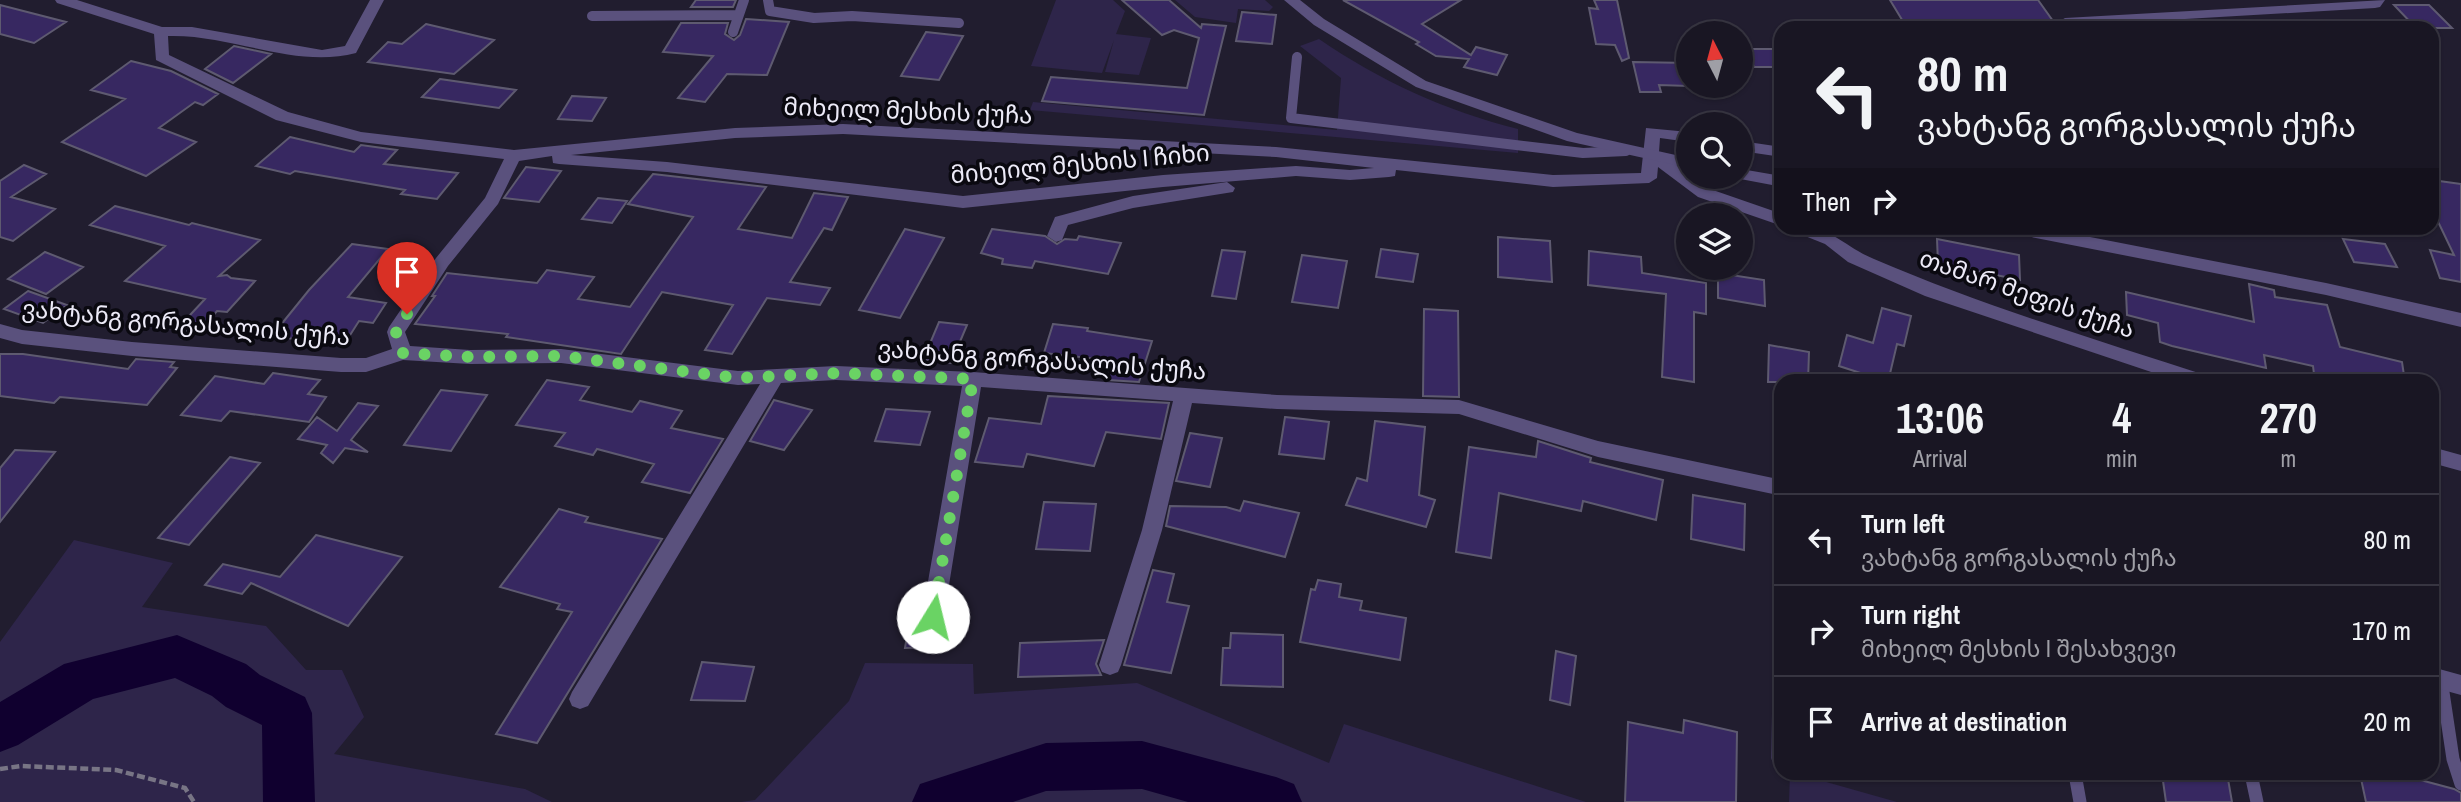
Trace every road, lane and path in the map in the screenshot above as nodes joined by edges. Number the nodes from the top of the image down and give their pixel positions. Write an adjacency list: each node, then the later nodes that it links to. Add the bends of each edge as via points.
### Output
1 (62, 0): 11 (street)
2 (377, 0): 11 (street, via 351,50 339,54 322,55 192,30)
3 (744, 0): 7 (lane)
4 (768, 0): 10 (lane, via 770,11 814,18)
5 (1292, 0): 16 (street, via 1318,22 1421,84)
6 (2378, 0): 9 (street, via 2375,4)
7 (738, 15): 8 (lane); 12 (lane)
8 (592, 16)
9 (2082, 21)
10 (959, 23)
11 (161, 32): 18 (street, მიხეილ მესხის ქუჩა, via 161,57 282,116 361,137)
12 (733, 32)
13 (1297, 57): 16 (lane, via 1291,118 1583,153)
14 (1676, 135): 19 (street, via 1652,132)
15 (1753, 148): 17 (street)
16 (1626, 151): 19 (street)
17 (1774, 151)
18 (514, 155): 21 (street, მიხეილ მესხის ქუჩა, via 735,133 843,129 1276,152); 22 (street, მიხეილ მესხის I ჩიხი, via 667,167 963,202 1283,172); 31 (street, via 492,200 442,262 396,332)
19 (1652, 155): 20 (street); 21 (street, მიხეილ მესხის ქუჩა, via 1649,178 1553,181); 25 (street, via 1704,193)
20 (1676, 160)
21 (1442, 168): 22 (street, მიხეილ მესხის I ჩიხი)
22 (1350, 175): 28 (street, via 1271,181 1133,202 1061,221)
23 (1753, 176): 24 (street)
24 (1774, 180)
25 (1774, 216)
26 (1818, 235): 32 (street, თამარ მეფის ქუჩა, via 1854,258 1931,291)
27 (2052, 235): 29 (street)
28 (1056, 236)
29 (2461, 320)
30 (0, 331): 31 (street, ვახტანგ გორგასალის ქუჩა, via 132,349 341,365 366,365)
31 (403, 353): 33 (street, ვახტანგ გორგასალის ქუჩა, via 561,356 738,378)
32 (2180, 374)
33 (775, 376): 34 (street, ვახტანგ გორგასალის ქუჩა, via 836,373); 42 (street)
34 (973, 379): 35 (street, ვახტანგ გორგასალის ქუჩა); 39 (street)
35 (1184, 395): 38 (street, ვახტანგ გორგასალის ქუჩა, via 1459,407 1598,449); 40 (street, via 1152,530)
36 (2439, 457): 37 (street)
37 (2461, 463)
38 (1774, 487)
39 (933, 617)
40 (1110, 665)
41 (2445, 680): 46 (lane, via 2453,759)
42 (580, 699)
43 (0, 769): 47 (path, via 116,771 185,788)
44 (2076, 780): 48 (lane)
45 (2252, 780): 49 (lane)
46 (2461, 784)
47 (194, 802)
48 (2080, 802)
49 (2258, 802)

